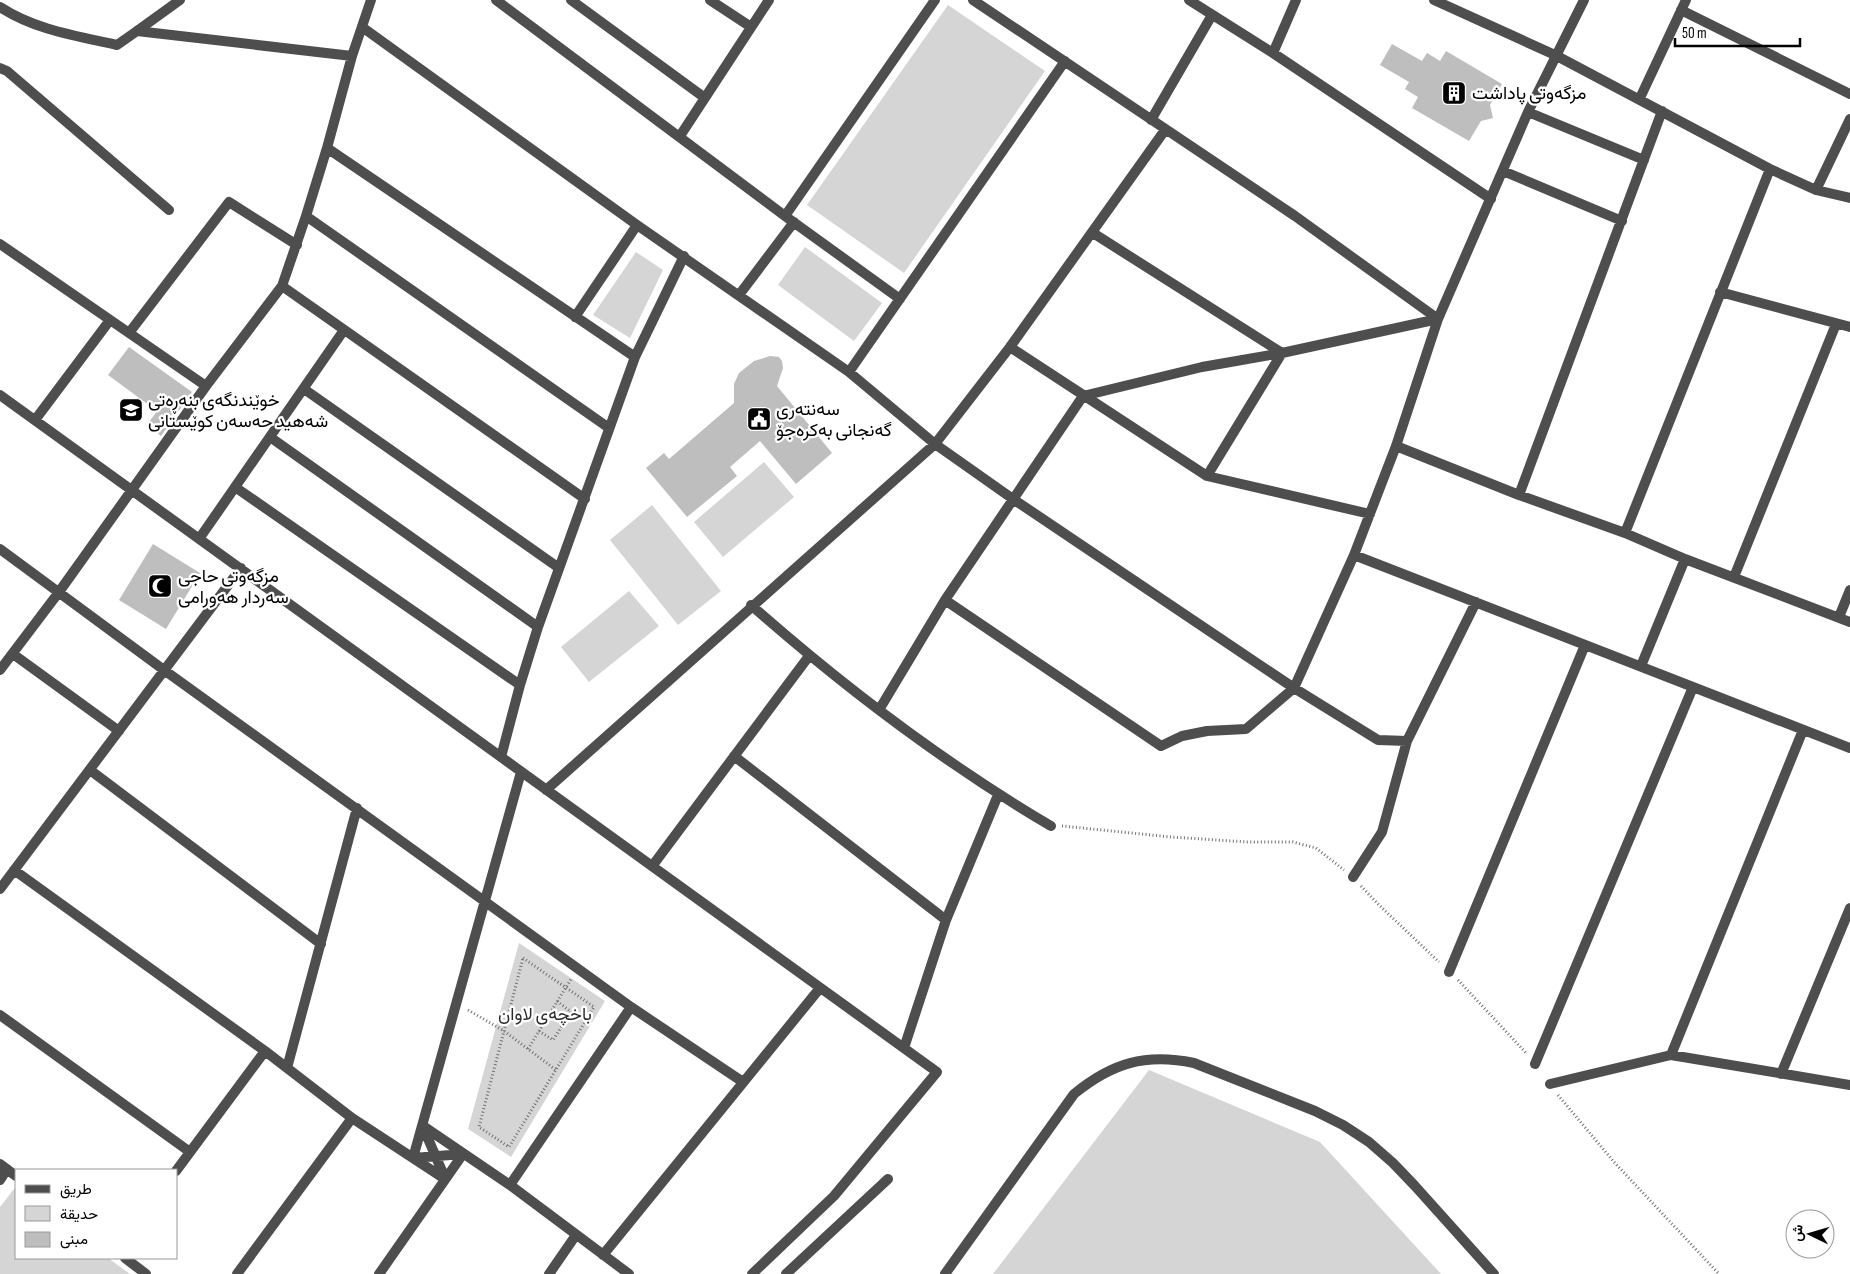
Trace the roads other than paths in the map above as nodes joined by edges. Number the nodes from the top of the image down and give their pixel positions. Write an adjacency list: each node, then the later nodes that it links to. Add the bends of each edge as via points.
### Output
1 (180, 0): 19 (street)
2 (372, 0): 17 (street)
3 (496, 0): 33 (street)
4 (571, 0): 26 (street)
5 (710, 0): 18 (street)
6 (769, 0): 18 (street)
7 (935, 0): 43 (street)
8 (974, 0): 23 (street)
9 (1189, 0): 16 (street)
10 (1296, 0): 20 (street)
11 (1434, 0): 21 (street)
12 (1584, 0): 21 (street)
13 (1686, 0): 15 (street)
14 (0, 7): 19 (street, via 35,25 117,45)
15 (1680, 10): 25 (street); 27 (street)
16 (1212, 15): 20 (street); 31 (street)
17 (362, 27): 22 (street); 46 (street)
18 (751, 28): 26 (street)
19 (137, 31): 22 (street)
20 (1273, 53): 40 (street)
21 (1555, 55): 27 (street); 29 (street)
22 (352, 56): 34 (street)
23 (1066, 61): 31 (street); 54 (street)
24 (0, 68): 41 (street)
25 (1850, 94)
26 (705, 98): 33 (street)
27 (1640, 98): 28 (street)
28 (1662, 111): 35 (street); 36 (street)
29 (1528, 112): 35 (street); 37 (street)
30 (1850, 119): 38 (street)
31 (1151, 120): 32 (street)
32 (1165, 130): 47 (street); 56 (street, via 1295,216)
33 (680, 136): 43 (street)
34 (327, 148): 42 (street); 55 (street)
35 (1644, 160): 44 (street)
36 (1770, 169): 38 (street); 52 (street)
37 (1503, 171): 40 (street); 44 (street)
38 (1816, 190): 39 (street)
39 (1850, 198)
40 (1491, 199): 56 (street)
41 (169, 210)
42 (306, 216): 49 (street); 71 (street)
43 (785, 216): 45 (street)
44 (1622, 221): 78 (street)
45 (794, 222): 53 (street); 54 (street)
46 (637, 225): 50 (street); 55 (street)
47 (1093, 233): 62 (street); 63 (street)
48 (0, 244): 57 (street)
49 (297, 245): 51 (street); 61 (street, via 229,202)
50 (684, 256): 53 (street); 64 (street)
51 (282, 286): 60 (street); 66 (street)
52 (1720, 292): 58 (street); 82 (street)
53 (739, 295): 65 (street)
54 (900, 299): 65 (street)
55 (576, 317): 64 (street)
56 (1438, 319): 63 (street); 74 (street)
57 (110, 320): 61 (street); 70 (street)
58 (1836, 324): 59 (street); 89 (street)
59 (1850, 327)
60 (344, 330): 67 (street); 79 (street)
61 (129, 333): 66 (street)
62 (1010, 347): 69 (street); 73 (street)
63 (1282, 353): 69 (street, via 1202,367); 75 (street)
64 (635, 357): 71 (street)
65 (849, 372): 73 (street)
66 (206, 386): 77 (street)
67 (304, 389): 72 (street); 88 (street)
68 (0, 395): 70 (street)
69 (1083, 396): 75 (street); 80 (street)
70 (35, 420): 77 (street)
71 (609, 428): 79 (street)
72 (270, 437): 76 (street); 97 (street)
73 (935, 444): 80 (street); 94 (street)
74 (1396, 446): 78 (street); 81 (street)
75 (1207, 476): 81 (street)
76 (235, 488): 83 (street); 104 (street)
77 (132, 490): 83 (street); 91 (street)
78 (1519, 495): 82 (street)
79 (585, 499): 88 (street)
80 (1013, 499): 92 (street); 106 (street)
81 (1370, 514): 85 (street)
82 (1625, 533): 86 (street)
83 (199, 539): 87 (street)
84 (0, 549): 91 (street)
85 (1354, 555): 93 (street); 106 (street)
86 (1685, 559): 89 (street); 101 (street)
87 (241, 568): 103 (street); 113 (street)
88 (559, 568): 97 (street)
89 (1734, 577): 95 (street)
90 (1850, 590): 95 (street)
91 (59, 592): 99 (street); 103 (street)
92 (945, 600): 106 (street, via 1161,746 1182,736 1207,731 1246,729); 107 (street)
93 (1476, 602): 98 (street); 110 (street)
94 (751, 605): 100 (street); 116 (street)
95 (1839, 617): 96 (street)
96 (1850, 622)
97 (538, 626): 104 (street)
98 (1585, 645): 101 (street); 128 (street)
99 (13, 654): 102 (street); 109 (street)
100 (809, 656): 107 (street); 112 (street)
101 (1641, 666): 105 (street)
102 (0, 670)
103 (164, 670): 109 (street); 118 (street)
104 (520, 685): 113 (street)
105 (1693, 687): 108 (street); 135 (street)
106 (1294, 688): 110 (street, via 1378,740)
107 (879, 710): 117 (street)
108 (1803, 730): 111 (street); 134 (street)
109 (119, 731): 114 (street)
110 (1407, 741): 122 (street, via 1382,832)
111 (1850, 748)
112 (734, 756): 120 (street); 126 (street)
113 (501, 757): 115 (street)
114 (90, 770): 121 (street); 127 (street)
115 (521, 772): 116 (street); 124 (street)
116 (546, 790): 120 (street)
117 (998, 794): 119 (street); 126 (street)
118 (357, 808): 124 (street); 127 (street)
119 (1051, 826)
120 (653, 865): 129 (street)
121 (14, 870): 123 (street); 133 (street)
122 (1353, 877)
123 (0, 889)
124 (485, 901): 130 (street); 142 (street)
125 (1850, 908): 137 (street)
126 (946, 920): 132 (street)
127 (321, 944): 136 (street)
128 (1449, 972)
129 (820, 988): 132 (street); 138 (street)
130 (631, 1007): 138 (street); 153 (street)
131 (0, 1015): 143 (street)
132 (904, 1048): 162 (street, via 937,1072 834,1196)
133 (265, 1051): 136 (street); 143 (street)
134 (1671, 1055): 137 (street); 139 (street)
135 (1535, 1064)
136 (287, 1068): 141 (street)
137 (1781, 1074): 140 (street)
138 (743, 1082): 155 (street)
139 (1550, 1084)
140 (1850, 1085)
141 (352, 1118): 146 (street); 158 (street)
142 (422, 1126): 144 (street); 145 (street); 146 (street)
143 (190, 1152): 148 (street)
144 (463, 1154): 145 (street); 150 (street); 153 (street)
145 (436, 1156): 146 (street); 150 (street)
146 (413, 1158): 150 (street)
147 (4, 1167): 149 (street); 152 (street)
148 (177, 1169)
149 (15, 1175)
150 (445, 1179): 159 (street)
151 (888, 1179): 163 (street)
152 (0, 1180)
153 (510, 1184): 154 (street)
154 (576, 1235): 155 (street); 160 (street)
155 (603, 1255): 161 (street)
156 (126, 1259): 157 (street)
157 (146, 1274)
158 (237, 1274)
159 (379, 1274)
160 (549, 1274)
161 (629, 1274)
162 (752, 1274)
163 (786, 1274)
164 (945, 1274): 165 (street, via 1074,1094 1112,1068 1154,1058 1194,1063 1315,1111 1369,1142 1393,1163)
165 (1494, 1274)

